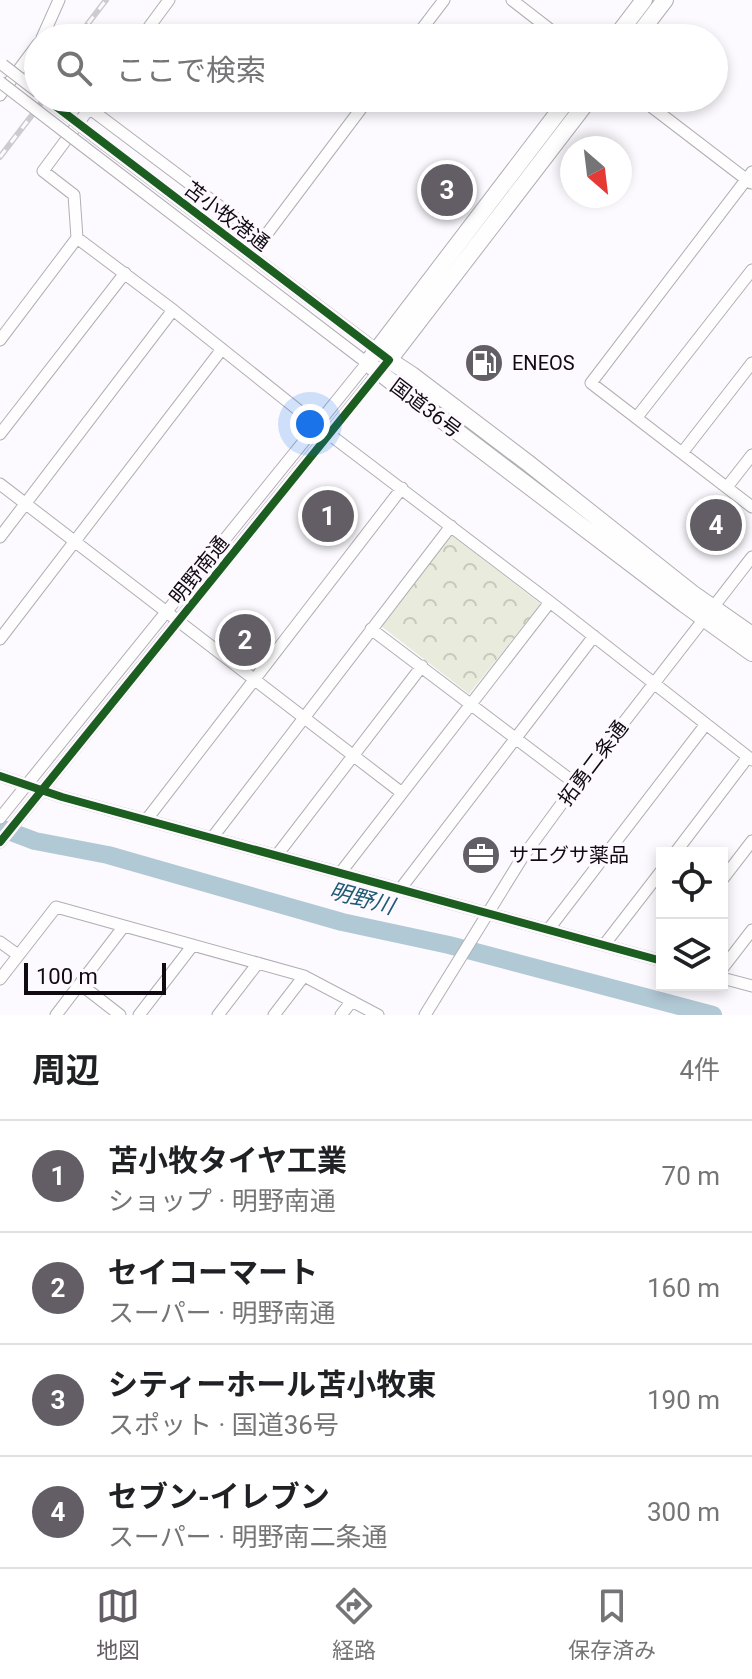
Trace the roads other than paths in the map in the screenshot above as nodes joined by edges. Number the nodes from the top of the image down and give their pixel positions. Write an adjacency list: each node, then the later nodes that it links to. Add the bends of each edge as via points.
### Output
1 (59, 0): 7 (street)
2 (169, 0): 8 (street)
3 (444, 0): 9 (street)
4 (512, 0): 10 (street)
5 (644, 0): 11 (highway)
6 (665, 0): 12 (highway)
7 (48, 24)
8 (151, 24)
9 (426, 24)
10 (543, 24)
11 (626, 24)
12 (647, 24)
13 (24, 63): 17 (street)
14 (1, 64): 15 (street, bridge)
15 (24, 81)
16 (0, 82): 18 (street, 苫小牧港通, bridge)
17 (0, 95)
18 (24, 101)
19 (39, 112): 34 (street, 苫小牧港通, bridge)
20 (63, 112): 34 (street, 苫小牧港通, bridge)
21 (86, 112): 28 (street, via 43,171 74,195)
22 (104, 112): 23 (street, via 263,239)
23 (358, 112)
24 (559, 112): 34 (highway)
25 (579, 112): 34 (highway, 国道36号)
26 (659, 112): 27 (street)
27 (750, 179): 36 (street, via 591,383)
28 (77, 238): 30 (street); 32 (street)
29 (752, 270): 36 (street)
30 (125, 273): 31 (street); 38 (street)
31 (173, 310): 33 (street); 47 (street)
32 (0, 340)
33 (222, 349): 37 (street); 51 (street)
34 (378, 361): 37 (street, 明野南通); 39 (street, 明野南通); 54 (highway, 国道36号, via 684,604)
35 (752, 363): 40 (street)
36 (637, 417): 40 (street)
37 (317, 425): 45 (street, 明野南通)
38 (0, 434)
39 (329, 434): 44 (street); 46 (street, 明野南通)
40 (682, 453): 43 (street)
41 (752, 455): 43 (street)
42 (0, 484): 47 (street)
43 (727, 487): 48 (street)
44 (402, 488): 49 (street); 63 (street)
45 (263, 491): 46 (street); 55 (street, 明野南通)
46 (275, 501): 56 (street, 明野南通)
47 (26, 504): 50 (street); 51 (street)
48 (752, 507)
49 (451, 526): 53 (street); 57 (street)
50 (0, 537)
51 (75, 542): 55 (street); 60 (street)
52 (752, 557): 54 (street, 拓勇二条通)
53 (550, 602): 59 (street); 65 (street)
54 (709, 612): 58 (highway, 国道36号); 61 (highway, 国道36号); 64 (street, 拓勇二条通)
55 (166, 613): 56 (street); 73 (street, 明野南通)
56 (177, 622): 63 (street); 74 (street, 明野南通)
57 (371, 629): 62 (street); 66 (street)
58 (752, 635)
59 (594, 636): 64 (street); 68 (street)
60 (0, 639)
61 (752, 653)
62 (422, 666): 65 (street); 69 (street)
63 (253, 680): 66 (street); 77 (street)
64 (654, 683): 67 (street); 72 (street, 拓勇二条通)
65 (470, 705): 68 (street); 75 (street)
66 (303, 718): 69 (street); 78 (street)
67 (706, 724): 70 (street); 89 (street)
68 (515, 738): 72 (street); 86 (street)
69 (352, 756): 75 (street); 82 (street)
70 (750, 759): 81 (street)
71 (0, 776): 73 (street)
72 (576, 784): 87 (street, 拓勇二条通)
73 (27, 785): 74 (street); 76 (street, 明野南通)
74 (43, 791): 77 (street); 80 (street, 明野南通)
75 (402, 793): 83 (street)
76 (0, 818)
77 (147, 819): 78 (street)
78 (212, 838): 82 (street)
79 (752, 841): 84 (street)
80 (0, 842)
81 (680, 847)
82 (277, 855): 83 (street)
83 (341, 872): 86 (street)
84 (728, 872)
85 (656, 878): 93 (street)
86 (401, 888): 87 (street)
87 (488, 913): 89 (street); 111 (street, 拓勇二条通)
88 (124, 926): 92 (street); 94 (street, via 56,907); 101 (street)
89 (548, 930): 93 (street)
90 (752, 930): 96 (street)
91 (0, 942): 94 (street)
92 (193, 945): 97 (street); 106 (street)
93 (604, 945): 95 (street)
94 (18, 955): 99 (street)
95 (656, 958)
96 (728, 961)
97 (258, 963): 98 (street); 107 (street)
98 (304, 976): 103 (street); 108 (street)
99 (0, 979)
100 (728, 980): 102 (street)
101 (80, 984): 104 (street); 105 (street)
102 (752, 986)
103 (352, 1001): 109 (street); 110 (street)
104 (56, 1015)
105 (120, 1015)
106 (139, 1015)
107 (218, 1015)
108 (274, 1015)
109 (341, 1015)
110 (378, 1015)
111 (425, 1015)

